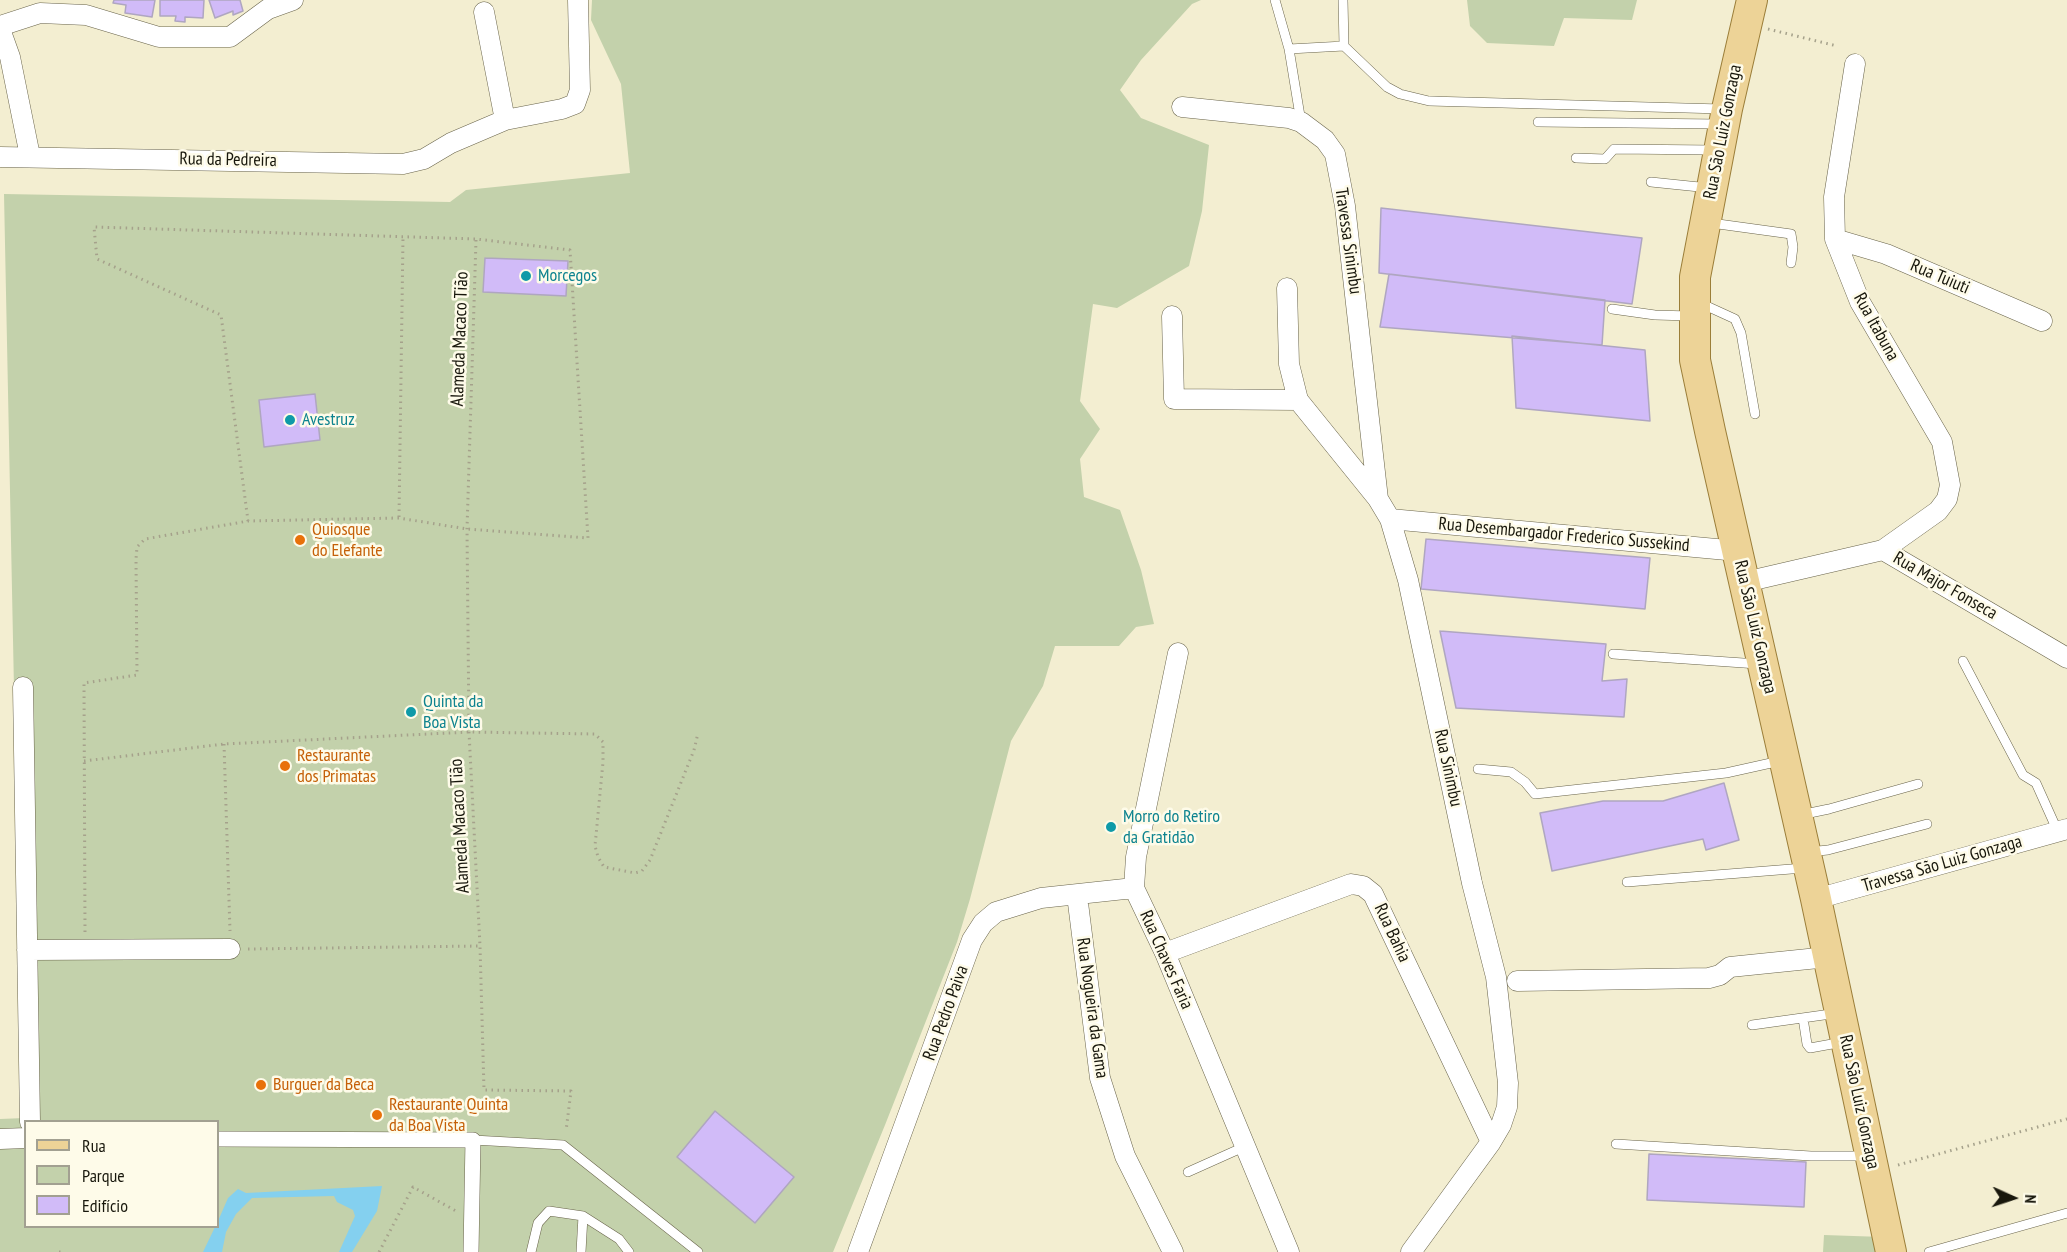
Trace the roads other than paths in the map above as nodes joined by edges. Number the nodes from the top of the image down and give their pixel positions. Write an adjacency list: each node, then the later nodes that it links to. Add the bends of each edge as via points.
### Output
1 (293, 0): 5 (street, via 268,9 230,37 159,37)
2 (579, 0): 13 (street, Rua da Pedreira, via 579,97 575,104)
3 (1275, 0): 10 (lane)
4 (1343, 0): 9 (lane)
5 (82, 8): 8 (street, via 40,13)
6 (484, 12): 13 (street)
7 (1749, 12): 16 (main road, Rua São Luiz Gonzaga)
8 (0, 28): 17 (street, via 10,57)
9 (1344, 46): 10 (lane); 16 (lane, via 1387,87 1429,101)
10 (1289, 49): 14 (lane)
11 (1855, 64): 23 (street, Rua Itabuna, via 1834,197)
12 (1182, 107): 14 (street)
13 (505, 120): 17 (street, Rua da Pedreira, via 424,159 402,164)
14 (1301, 122): 32 (street, Travessa Sinimbu, via 1325,140 1335,154 1347,217)
15 (1538, 123): 16 (lane)
16 (1724, 128): 19 (lane, via 1614,149 1605,159); 21 (main road, Rua São Luiz Gonzaga)
17 (30, 156): 18 (street, Rua da Pedreira)
18 (0, 157)
19 (1576, 158)
20 (1651, 182): 21 (lane)
21 (1712, 188): 22 (main road, Rua São Luiz Gonzaga)
22 (1705, 222): 24 (lane, via 1791,234); 26 (main road, Rua São Luiz Gonzaga, via 1695,277)
23 (1835, 239): 29 (street, Rua Tuiuti, via 1886,254); 34 (street, Rua Itabuna, via 1860,302 1942,442 1950,485 1947,499 1938,510)
24 (1791, 262)
25 (1287, 288): 30 (street, Rua Sinimbu, via 1289,364)
26 (1695, 308): 27 (lane, via 1654,315); 31 (lane, via 1735,319); 35 (main road, Rua São Luiz Gonzaga, via 1695,360)
27 (1612, 309)
28 (1173, 316): 30 (street, via 1174,399)
29 (2042, 321)
30 (1298, 400): 32 (street, Rua Sinimbu)
31 (1755, 414)
32 (1378, 499): 33 (street, Rua Sinimbu)
33 (1390, 519): 35 (street, Rua Desembargador Frederico Sussekind); 67 (street, Rua Sinimbu, via 1408,580 1472,883 1496,977 1508,1083 1507,1107)
34 (1883, 550): 36 (street, Rua Major Fonseca); 39 (street, Rua Major Fonseca)
35 (1738, 551): 36 (main road, Rua São Luiz Gonzaga)
36 (1745, 582): 41 (main road, Rua São Luiz Gonzaga)
37 (1178, 653): 51 (street, Rua Chaves Faria, via 1136,857)
38 (1613, 654): 41 (lane)
39 (2067, 658)
40 (1963, 661): 48 (lane, via 2024,776 2036,783)
41 (1763, 664): 43 (main road, Rua São Luiz Gonzaga)
42 (23, 687): 55 (street)
43 (1785, 760): 44 (lane, via 1726,773 1535,794 1511,772); 46 (main road, Rua São Luiz Gonzaga)
44 (1478, 769)
45 (1918, 784): 46 (lane)
46 (1797, 815): 49 (main road, Rua São Luiz Gonzaga)
47 (1927, 824): 49 (lane, via 1828,850)
48 (2062, 830): 53 (street, Travessa São Luiz Gonzaga)
49 (1808, 860): 50 (lane); 53 (main road, Rua São Luiz Gonzaga)
50 (1627, 882)
51 (1134, 888): 52 (street, Rua Pedro Paiva); 56 (street, Rua Chaves Faria)
52 (1077, 894): 81 (street, Rua Pedro Paiva, via 1041,898 996,912 972,940); 82 (street, Rua Nogueira da Gama, via 1100,1078 1125,1156)
53 (1816, 899): 57 (main road, Rua São Luiz Gonzaga)
54 (230, 949): 55 (street)
55 (27, 950): 62 (street)
56 (1165, 953): 67 (street, Rua Bahia, via 1351,884 1363,886 1373,894); 69 (street, Rua Chaves Faria)
57 (1828, 957): 58 (street, via 1730,967 1709,978); 61 (main road, Rua São Luiz Gonzaga)
58 (1517, 981)
59 (1803, 1018): 60 (lane); 61 (lane); 61 (lane, via 1810,1047)
60 (1752, 1024)
61 (1843, 1027): 70 (main road, Rua São Luiz Gonzaga)
62 (30, 1120)
63 (0, 1138): 64 (street)
64 (24, 1138)
65 (219, 1139): 66 (street)
66 (473, 1140): 75 (street); 80 (lane, via 563,1145)
67 (1491, 1142): 84 (street, Rua Sinimbu)
68 (1616, 1144): 70 (lane)
69 (1246, 1146): 71 (lane); 83 (street, Rua Chaves Faria)
70 (1872, 1163): 85 (main road, Rua São Luiz Gonzaga)
71 (1188, 1172)
72 (2067, 1213): 86 (lane)
73 (583, 1216): 74 (lane); 76 (lane, via 549,1211 538,1222); 77 (lane)
74 (619, 1239): 78 (lane); 79 (lane)
75 (471, 1252)
76 (531, 1252)
77 (582, 1252)
78 (619, 1252)
79 (629, 1252)
80 (698, 1252)
81 (858, 1252)
82 (1173, 1252)
83 (1289, 1252)
84 (1411, 1252)
85 (1891, 1252)
86 (1929, 1252)

